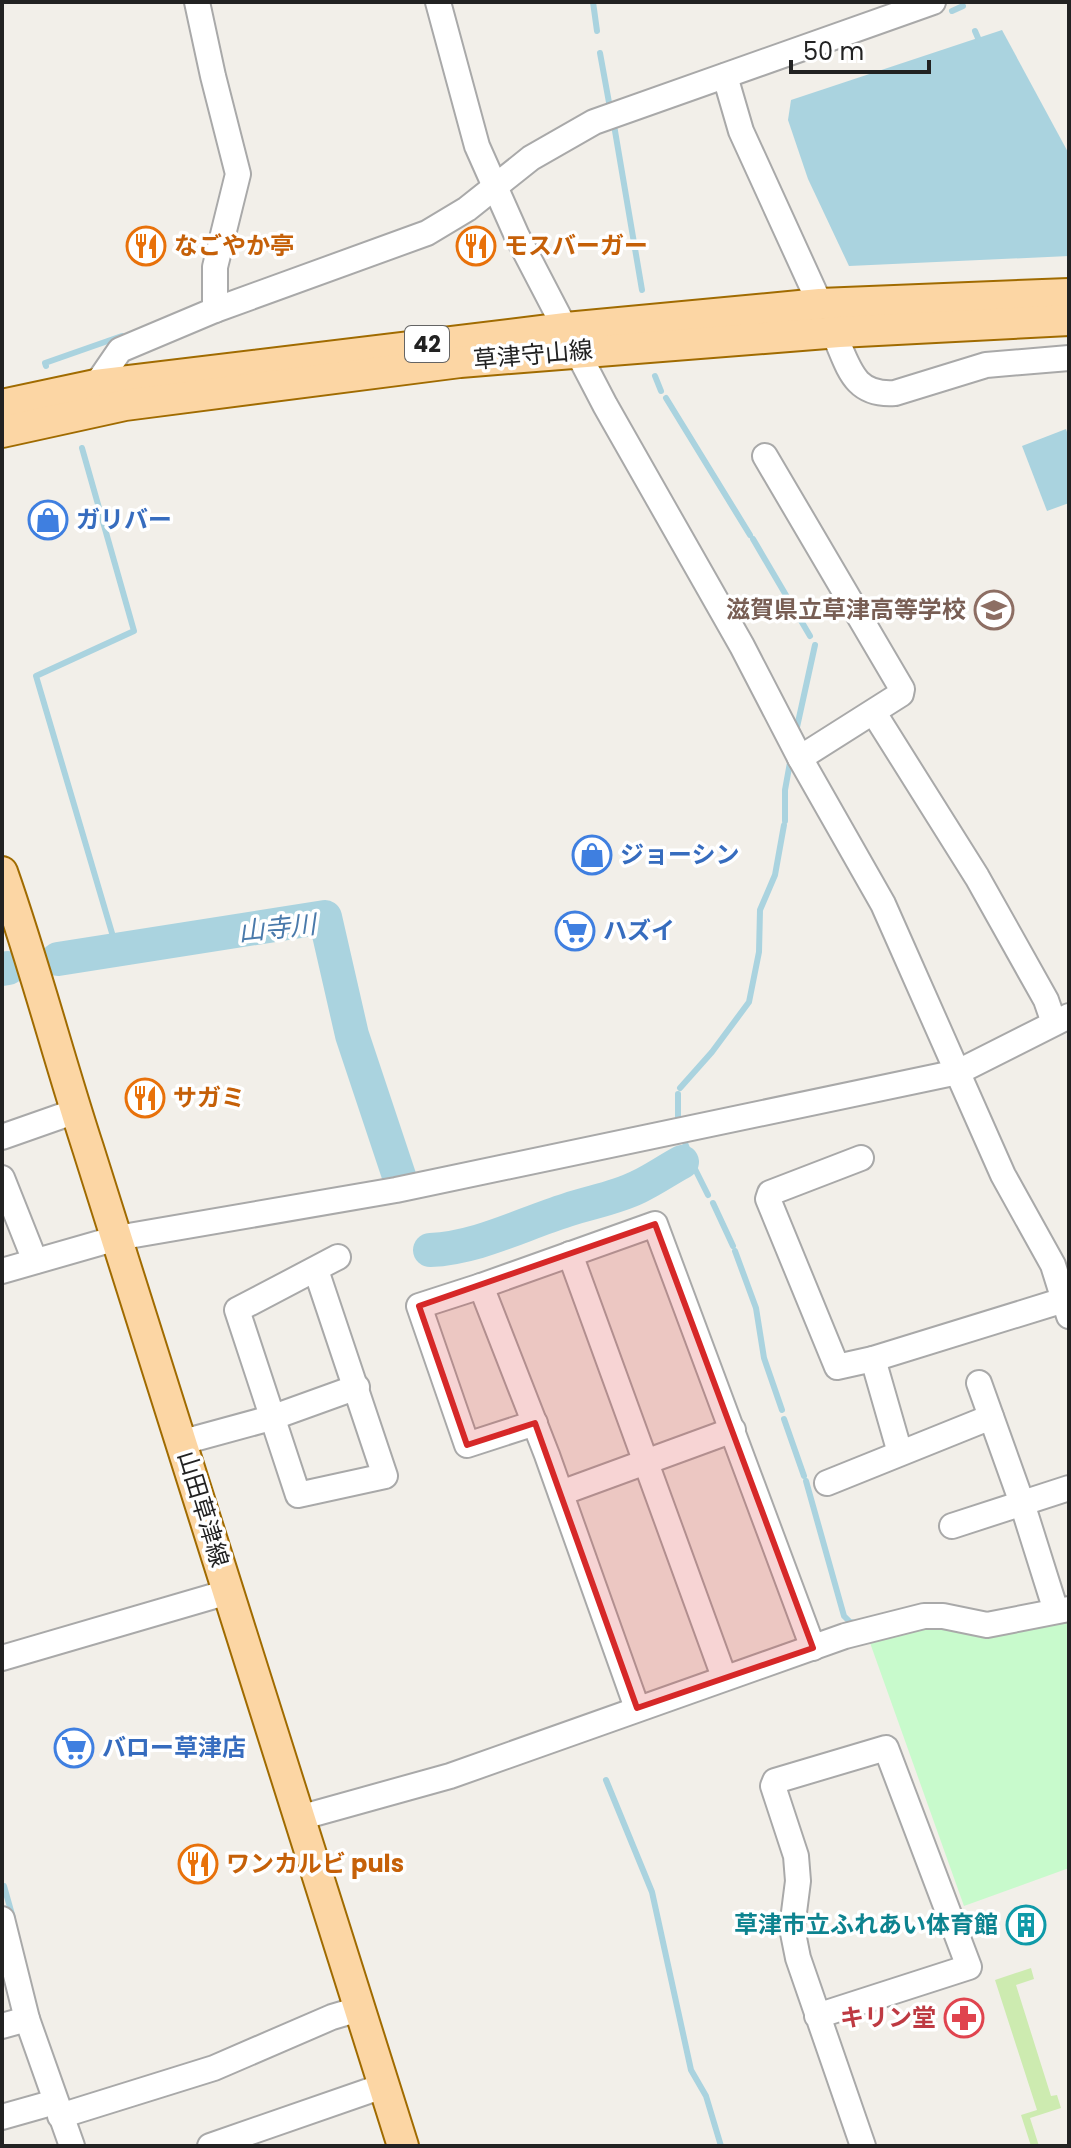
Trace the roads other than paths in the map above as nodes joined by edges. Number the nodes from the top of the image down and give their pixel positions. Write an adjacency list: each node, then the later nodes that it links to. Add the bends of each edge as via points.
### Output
1 (197, 2): 8 (street, via 238,174 215,267)
2 (438, 2): 5 (street, via 477,146)
3 (933, 2): 4 (street)
4 (725, 76): 5 (street, via 594,122); 7 (street, via 741,131)
5 (494, 186): 8 (street, via 467,209 413,240); 11 (street)
6 (1069, 294): 7 (main road, 草津守山線 / 42)
7 (820, 304): 11 (main road, 草津守山線 / 42)
8 (215, 310): 13 (street, via 120,350)
9 (1069, 320): 10 (main road, 草津守山線 / 42)
10 (837, 333): 11 (main road, 草津守山線 / 42); 12 (street, via 860,385 879,394 986,365)
11 (572, 339): 13 (main road, 草津守山線 / 42); 15 (main road, 草津守山線 / 42, via 445,363 125,405); 18 (street)
12 (1069, 358)
13 (96, 385): 14 (main road, 草津守山線 / 42)
14 (2, 405)
15 (2, 432)
16 (765, 456): 17 (street, via 902,689)
17 (874, 713): 18 (street); 21 (street)
18 (800, 758): 22 (street, via 883,904)
19 (2, 872): 20 (main road, 山田草津線)
20 (13, 938): 23 (main road, 山田草津線)
21 (1061, 1020): 22 (street)
22 (958, 1072): 27 (street, via 396,1190); 31 (street, via 1003,1175)
23 (76, 1111): 24 (street); 27 (main road, 山田草津線)
24 (2, 1137)
25 (861, 1158): 36 (street, via 770,1193 768,1199 837,1367)
26 (2, 1178): 30 (street)
27 (117, 1238): 30 (street); 43 (main road, 山田草津線)
28 (570, 1254): 34 (street); 42 (street, via 655,1224); 45 (street)
29 (338, 1257): 32 (street)
30 (35, 1261): 33 (street)
31 (1061, 1264): 35 (street)
32 (316, 1270): 38 (street); 40 (street, via 237,1310)
33 (2, 1271)
34 (481, 1286): 41 (street); 41 (street, via 419,1306 467,1445)
35 (1066, 1308): 36 (street)
36 (873, 1359): 44 (street)
37 (979, 1383): 39 (street)
38 (357, 1387): 40 (street); 40 (street, via 385,1476 298,1495)
39 (991, 1417): 44 (street); 49 (street)
40 (271, 1418): 43 (street)
41 (535, 1423): 48 (street)
42 (733, 1430): 45 (street); 53 (street)
43 (183, 1442): 51 (main road, 山田草津線)
44 (900, 1453): 46 (street)
45 (645, 1462): 48 (street); 55 (street)
46 (827, 1483)
47 (1069, 1488): 49 (street)
48 (561, 1493): 56 (street)
49 (1022, 1503): 50 (street); 52 (street)
50 (952, 1526)
51 (228, 1592): 54 (street); 57 (main road, 山田草津線)
52 (1062, 1610): 53 (street, via 987,1625 924,1616)
53 (813, 1648): 55 (street)
54 (2, 1658)
55 (724, 1677): 56 (street)
56 (637, 1708): 57 (street, via 450,1776)
57 (299, 1818): 59 (main road, 山田草津線)
58 (4, 1931): 61 (street)
59 (359, 2009): 63 (main road, 山田草津線); 64 (street, via 214,2068)
60 (817, 2016): 60 (street, via 792,1928 796,1856 773,1786 775,1781 886,1748 969,1967); 69 (street)
61 (27, 2019): 62 (street); 64 (street)
62 (2, 2026)
63 (383, 2086): 67 (street); 68 (main road, 山田草津線)
64 (58, 2109): 65 (street); 66 (street)
65 (2, 2117)
66 (72, 2146)
67 (210, 2146)
68 (403, 2146)
69 (863, 2146)

